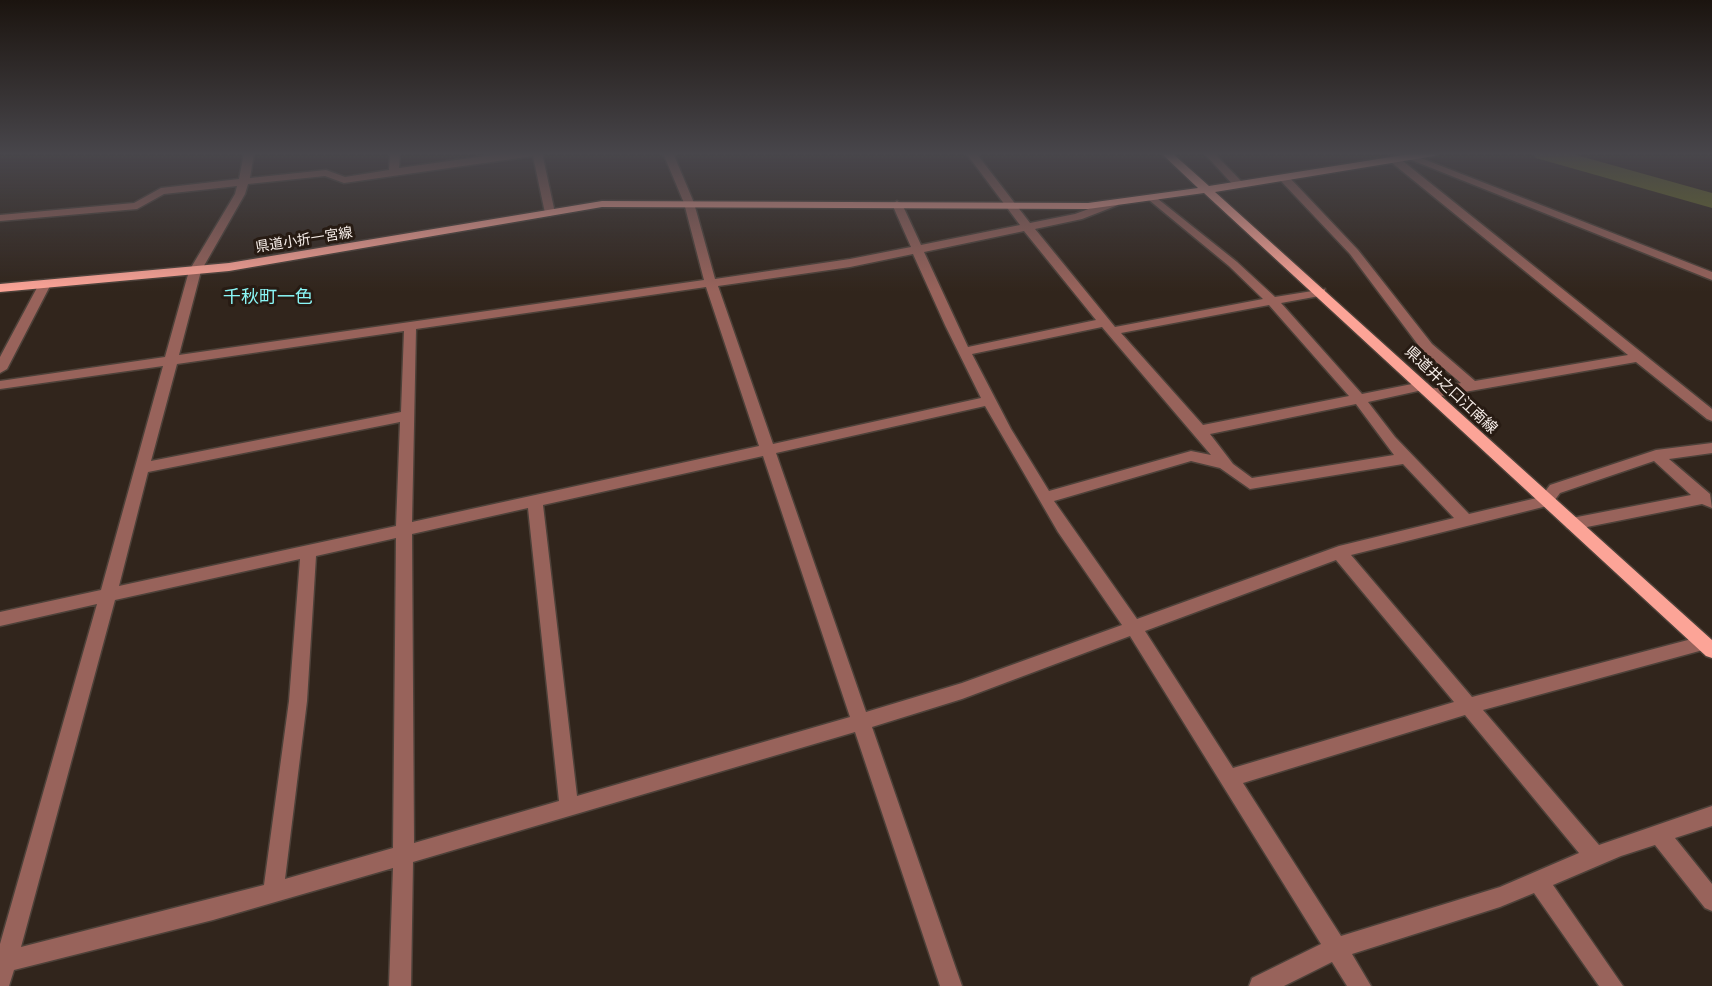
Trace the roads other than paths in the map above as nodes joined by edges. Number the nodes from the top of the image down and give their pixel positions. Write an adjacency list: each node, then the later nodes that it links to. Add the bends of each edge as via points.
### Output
1 (148, 199): 17 (street, via 137,206)
2 (237, 199): 20 (street)
3 (547, 199): 16 (street)
4 (687, 199): 12 (street)
5 (1006, 199): 15 (street)
6 (1145, 199): 13 (main road, 県道小折一宮線)
7 (1154, 199): 26 (street)
8 (1219, 199): 25 (main road, 県道井之口江南線)
9 (1304, 199): 34 (street, via 1354,252 1427,347)
10 (1449, 199): 30 (street)
11 (1516, 199): 21 (street)
12 (689, 203): 14 (main road, 県道小折一宮線); 16 (main road, 県道小折一宮線, via 602,204); 22 (street)
13 (1114, 203): 15 (main road, 県道小折一宮線); 18 (street, via 1078,217)
14 (897, 204): 15 (main road, 県道小折一宮線); 19 (street)
15 (1012, 207): 18 (street)
16 (550, 213): 20 (main road, 県道小折一宮線, via 306,256)
17 (0, 218)
18 (1027, 227): 19 (street); 28 (street)
19 (916, 250): 22 (street, via 850,263); 29 (street)
20 (195, 271): 23 (main road, 県道小折一宮線); 31 (street)
21 (1712, 276)
22 (710, 281): 27 (street); 42 (street)
23 (45, 284): 24 (main road, 県道小折一宮線); 32 (street)
24 (0, 288)
25 (1321, 292): 26 (street); 35 (main road, 県道井之口江南線)
26 (1272, 301): 28 (street); 36 (street)
27 (410, 326): 31 (street); 38 (street)
28 (1109, 327): 29 (street); 40 (street)
29 (964, 352): 37 (street)
30 (1638, 357): 34 (street); 39 (street)
31 (173, 360): 33 (street); 46 (street)
32 (0, 369)
33 (0, 385)
34 (1471, 386): 35 (street)
35 (1426, 390): 36 (street); 48 (main road, 県道井之口江南線)
36 (1359, 399): 40 (street); 44 (street)
37 (989, 401): 42 (street); 47 (street)
38 (407, 416): 46 (street); 53 (street)
39 (1712, 416)
40 (1200, 431): 45 (street)
41 (1712, 448): 43 (street)
42 (771, 451): 50 (street); 61 (street)
43 (1656, 455): 48 (street, via 1555,489); 49 (street)
44 (1406, 458): 45 (street, via 1250,484); 51 (street)
45 (1225, 464): 47 (street, via 1191,456)
46 (143, 468): 56 (street)
47 (1045, 498): 58 (street)
48 (1546, 501): 51 (street); 52 (main road, 県道井之口江南線)
49 (1709, 501): 52 (street)
50 (535, 503): 53 (street); 63 (street)
51 (1466, 520): 55 (street)
52 (1572, 524): 59 (main road, 県道井之口江南線)
53 (404, 532): 54 (street); 66 (street)
54 (308, 552): 56 (street); 69 (street, via 298,701)
55 (1339, 552): 58 (street); 60 (street)
56 (108, 595): 57 (street); 72 (street)
57 (0, 618)
58 (1135, 629): 61 (street, via 962,691); 62 (street)
59 (1708, 647): 60 (street)
60 (1467, 706): 62 (street); 67 (street)
61 (861, 722): 63 (street); 75 (street)
62 (1229, 778): 71 (street)
63 (569, 808): 66 (street)
64 (1712, 816): 65 (street)
65 (1658, 833): 67 (street); 70 (street)
66 (402, 856): 69 (street); 74 (street)
67 (1595, 856): 68 (street)
68 (1538, 881): 71 (street, via 1500,897); 78 (street)
69 (273, 893): 72 (street)
70 (1712, 901)
71 (1337, 948): 76 (street); 77 (street)
72 (3, 962): 73 (street)
73 (0, 982)
74 (400, 986)
75 (951, 986)
76 (1260, 986)
77 (1360, 986)
78 (1612, 986)

